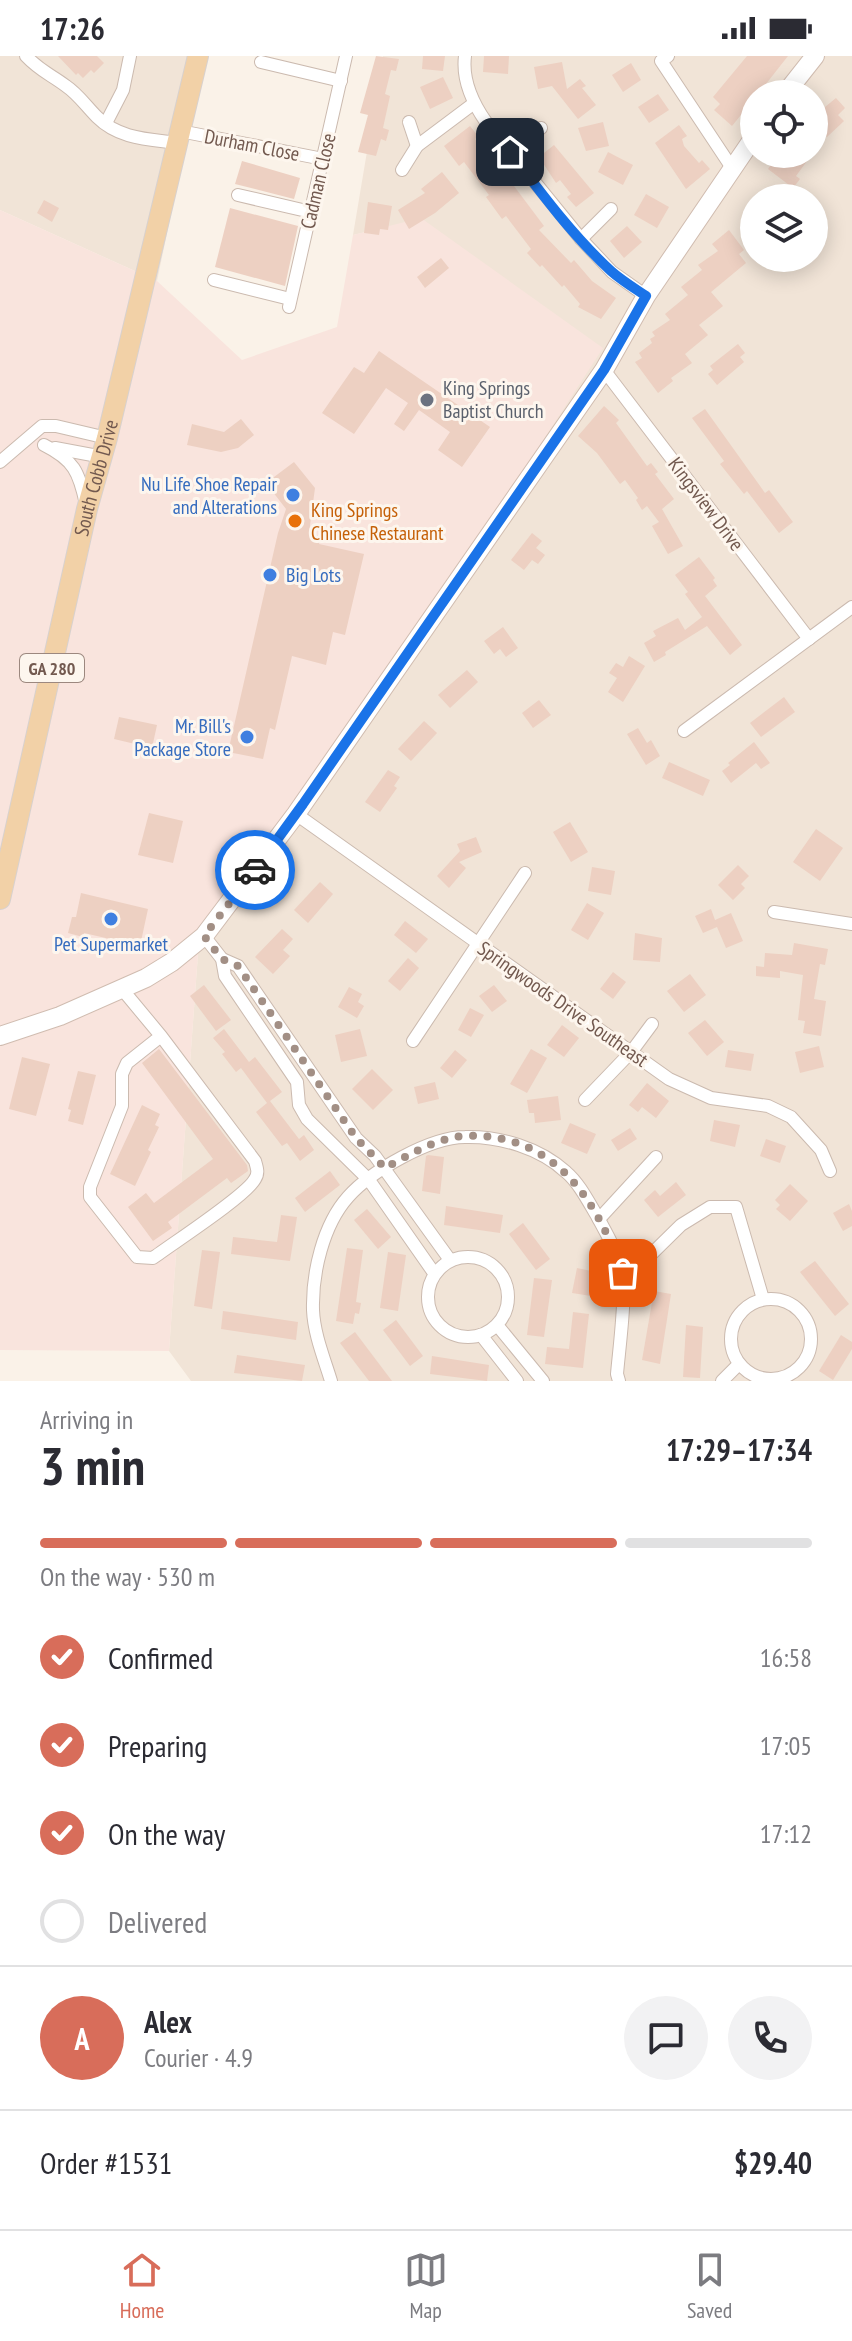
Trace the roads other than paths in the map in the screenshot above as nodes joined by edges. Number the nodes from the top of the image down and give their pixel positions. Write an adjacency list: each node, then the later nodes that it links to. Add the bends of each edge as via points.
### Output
1 (26, 56): 13 (street)
2 (130, 56): 13 (street, via 123,90)
3 (198, 56): 15 (main road, South Cobb Drive / GA 280)
4 (346, 56): 10 (street, Cadman Close)
5 (465, 56): 11 (street, via 463,70)
6 (668, 56): 20 (street, via 661,61)
7 (815, 56): 9 (street)
8 (261, 62): 10 (street)
9 (796, 80)
10 (341, 81): 19 (street, Cadman Close)
11 (473, 104): 16 (street); 17 (street)
12 (409, 122): 16 (street)
13 (106, 123): 15 (street, Durham Close, via 127,136)
14 (541, 128): 17 (street)
15 (179, 137): 19 (street, Durham Close); 31 (main road, South Cobb Drive / GA 280)
16 (417, 146): 21 (street)
17 (510, 152): 25 (street)
18 (740, 157): 20 (street)
19 (323, 159): 24 (street, Cadman Close)
20 (732, 168): 27 (street)
21 (402, 170)
22 (238, 195): 24 (street)
23 (611, 209): 25 (street)
24 (311, 212): 26 (street, Cadman Close, via 289,303)
25 (581, 239): 27 (street, via 612,272)
26 (214, 280)
27 (646, 296): 28 (street)
28 (604, 370): 35 (street, Kingsview Drive); 37 (street)
29 (31, 437): 30 (street); 31 (street, via 42,426 56,426); 32 (street)
30 (44, 445): 31 (street); 33 (street, via 76,470)
31 (105, 448): 33 (main road, South Cobb Drive / GA 280)
32 (0, 462)
33 (87, 509): 39 (main road, South Cobb Drive / GA 280)
34 (852, 607): 35 (street)
35 (809, 639): 36 (street)
36 (684, 731)
37 (296, 814): 42 (street); 43 (street, Springwoods Drive Southeast)
38 (525, 873): 43 (street)
39 (0, 899)
40 (774, 912): 41 (street)
41 (852, 924)
42 (204, 936): 44 (street); 45 (street, via 172,962)
43 (478, 944): 51 (street); 52 (street, Springwoods Drive Southeast)
44 (222, 959): 47 (street, via 238,966); 50 (street, via 225,976)
45 (122, 989): 48 (street); 49 (street)
46 (652, 1024): 52 (street)
47 (281, 1029): 50 (street); 55 (street, via 356,1138)
48 (0, 1036)
49 (161, 1036): 49 (street, via 127,1063 122,1106 90,1187 90,1197 144,1259 153,1258 225,1205 255,1182 258,1172)
50 (267, 1038): 57 (street, via 297,1082 299,1105 307,1119)
51 (413, 1041)
52 (632, 1051): 53 (street); 56 (street, Springwoods Drive Southeast, via 669,1079 711,1098 768,1106 791,1117 821,1150)
53 (585, 1100)
54 (656, 1157): 58 (street)
55 (385, 1168): 57 (street); 58 (street, via 428,1145 463,1136 507,1141 545,1156 567,1173); 59 (street)
56 (830, 1171)
57 (369, 1180): 60 (street); 67 (street, via 348,1197 325,1234 319,1265 313,1310)
58 (599, 1219): 61 (street)
59 (450, 1260): 60 (street); 63 (street, via 481,1258 505,1280 506,1311)
60 (434, 1273): 64 (street, via 428,1301 440,1326 453,1334)
61 (623, 1282): 62 (street, via 681,1225 710,1207 736,1207); 66 (street)
62 (763, 1299): 65 (street, via 750,1304 733,1325 733,1352); 65 (street, via 788,1303 806,1320 806,1357 788,1375 776,1378 762,1378)
63 (497, 1325): 64 (street); 69 (street)
64 (481, 1335): 68 (street)
65 (739, 1364): 70 (street)
66 (617, 1380)
67 (331, 1381)
68 (517, 1381)
69 (543, 1381)
70 (722, 1381)

